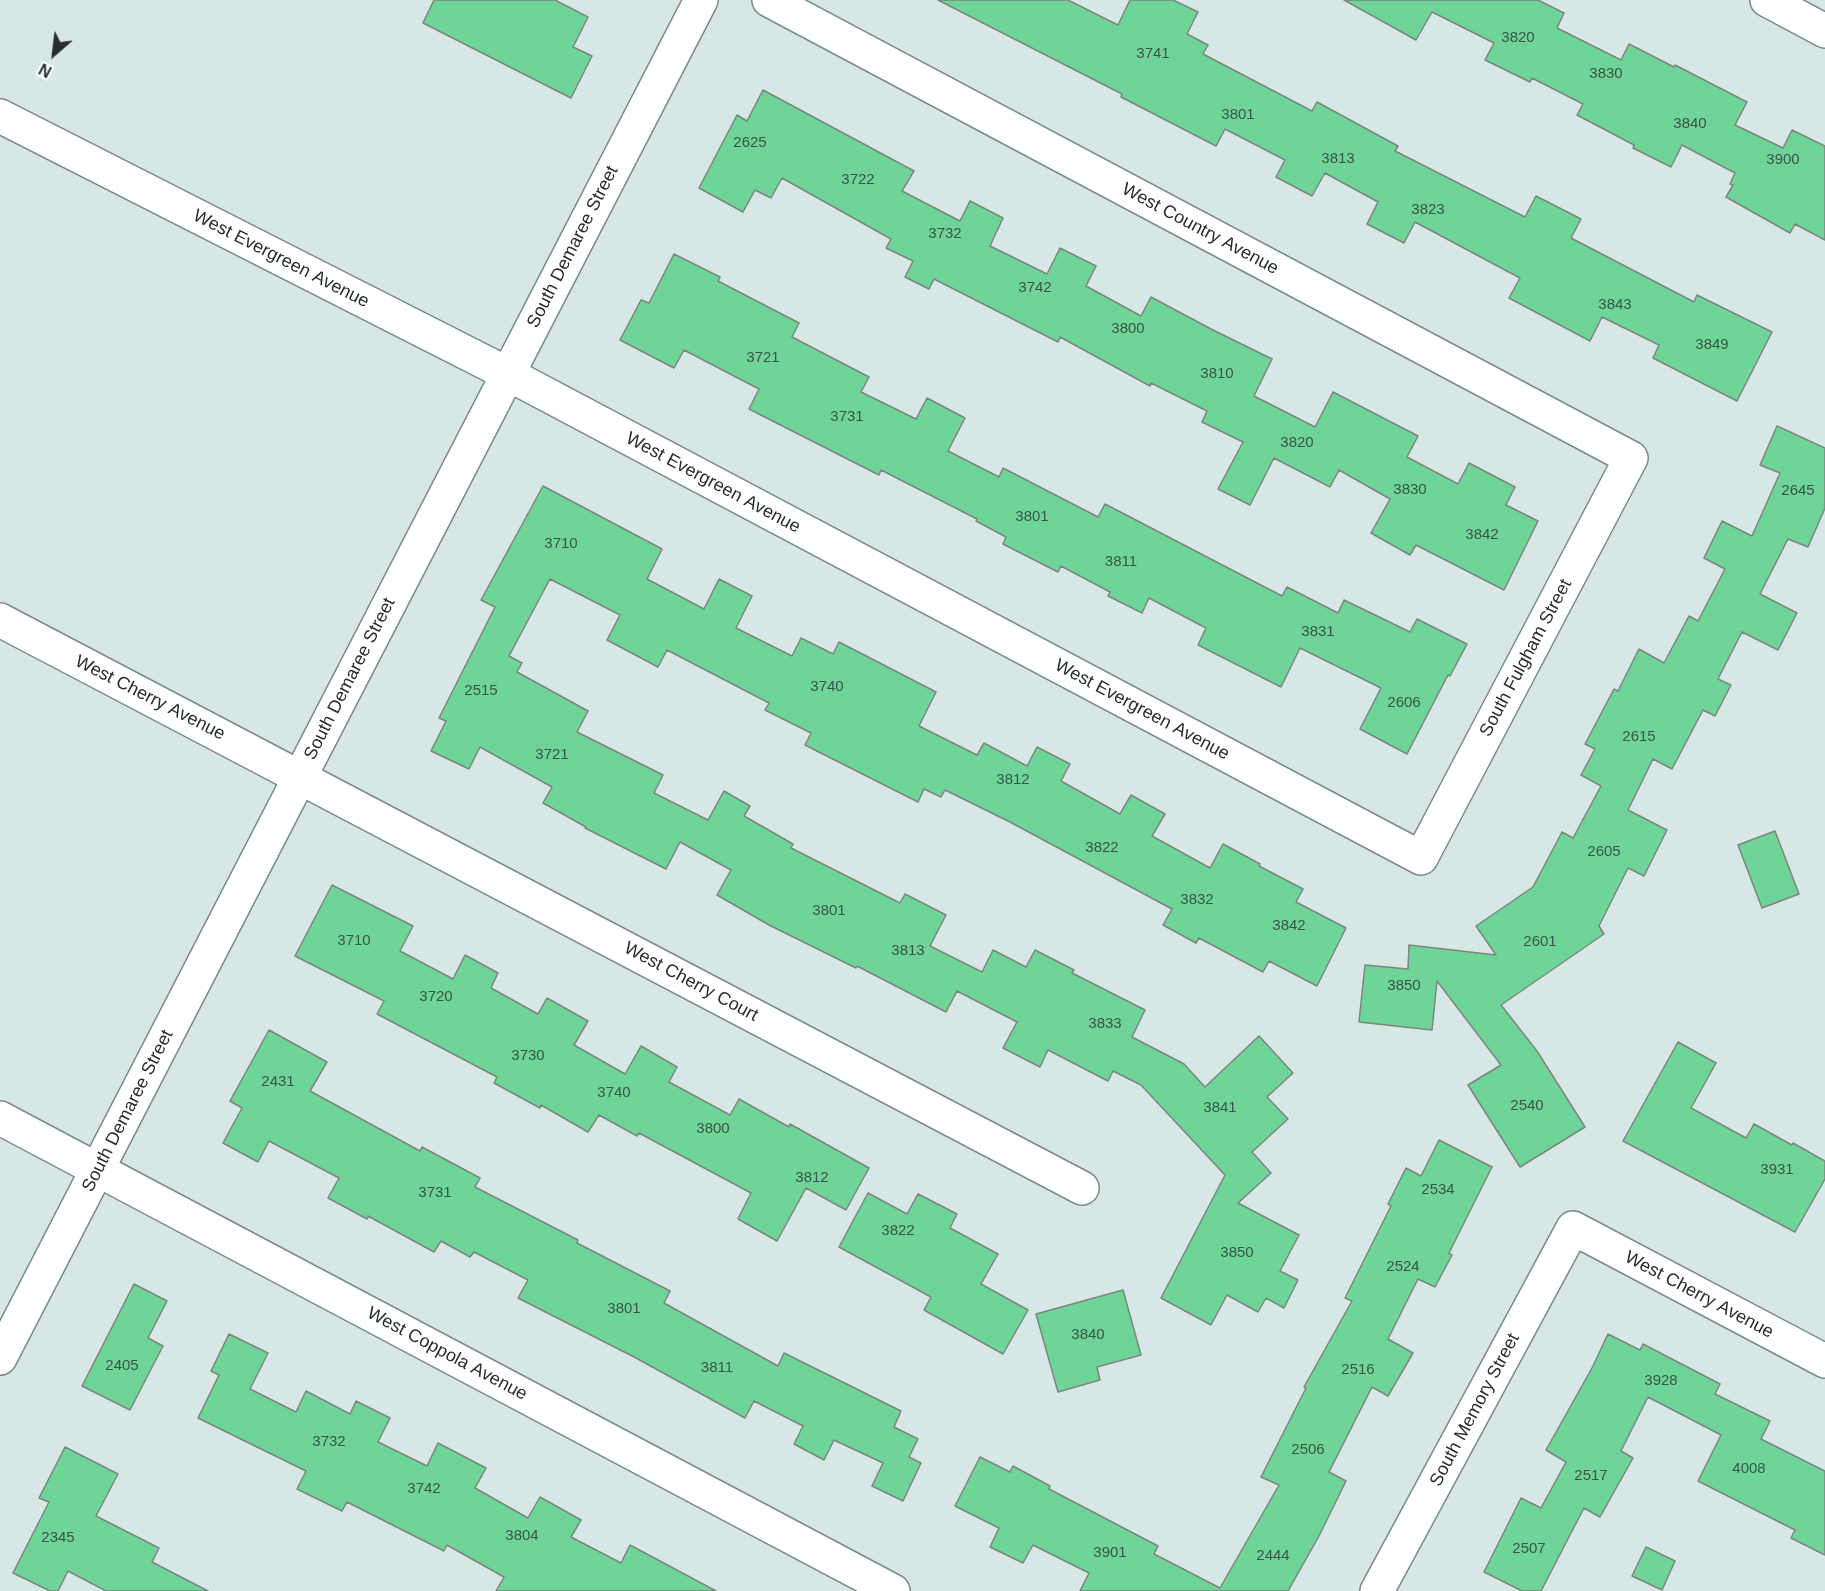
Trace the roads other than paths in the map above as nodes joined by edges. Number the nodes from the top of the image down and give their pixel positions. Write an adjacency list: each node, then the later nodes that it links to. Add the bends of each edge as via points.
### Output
1 (701, 0): 6 (street, South Demaree Street)
2 (769, 0): 7 (street, West Country Avenue)
3 (1767, 0): 4 (street)
4 (1825, 31)
5 (0, 116): 6 (street, West Evergreen Avenue)
6 (508, 374): 9 (street, South Demaree Street); 10 (street, West Evergreen Avenue)
7 (1631, 458): 10 (street, South Fulgham Street)
8 (0, 620): 9 (street, West Cherry Avenue)
9 (300, 776): 12 (street, South Demaree Street); 13 (street, West Cherry Court)
10 (1420, 858)
11 (0, 1118): 12 (street, West Coppola Avenue)
12 (98, 1169): 15 (street, South Demaree Street); 17 (street, West Coppola Avenue)
13 (1082, 1188)
14 (1573, 1228): 16 (street, West Cherry Avenue); 18 (street, South Memory Street)
15 (0, 1358)
16 (1825, 1361)
17 (893, 1591)
18 (1377, 1591)

